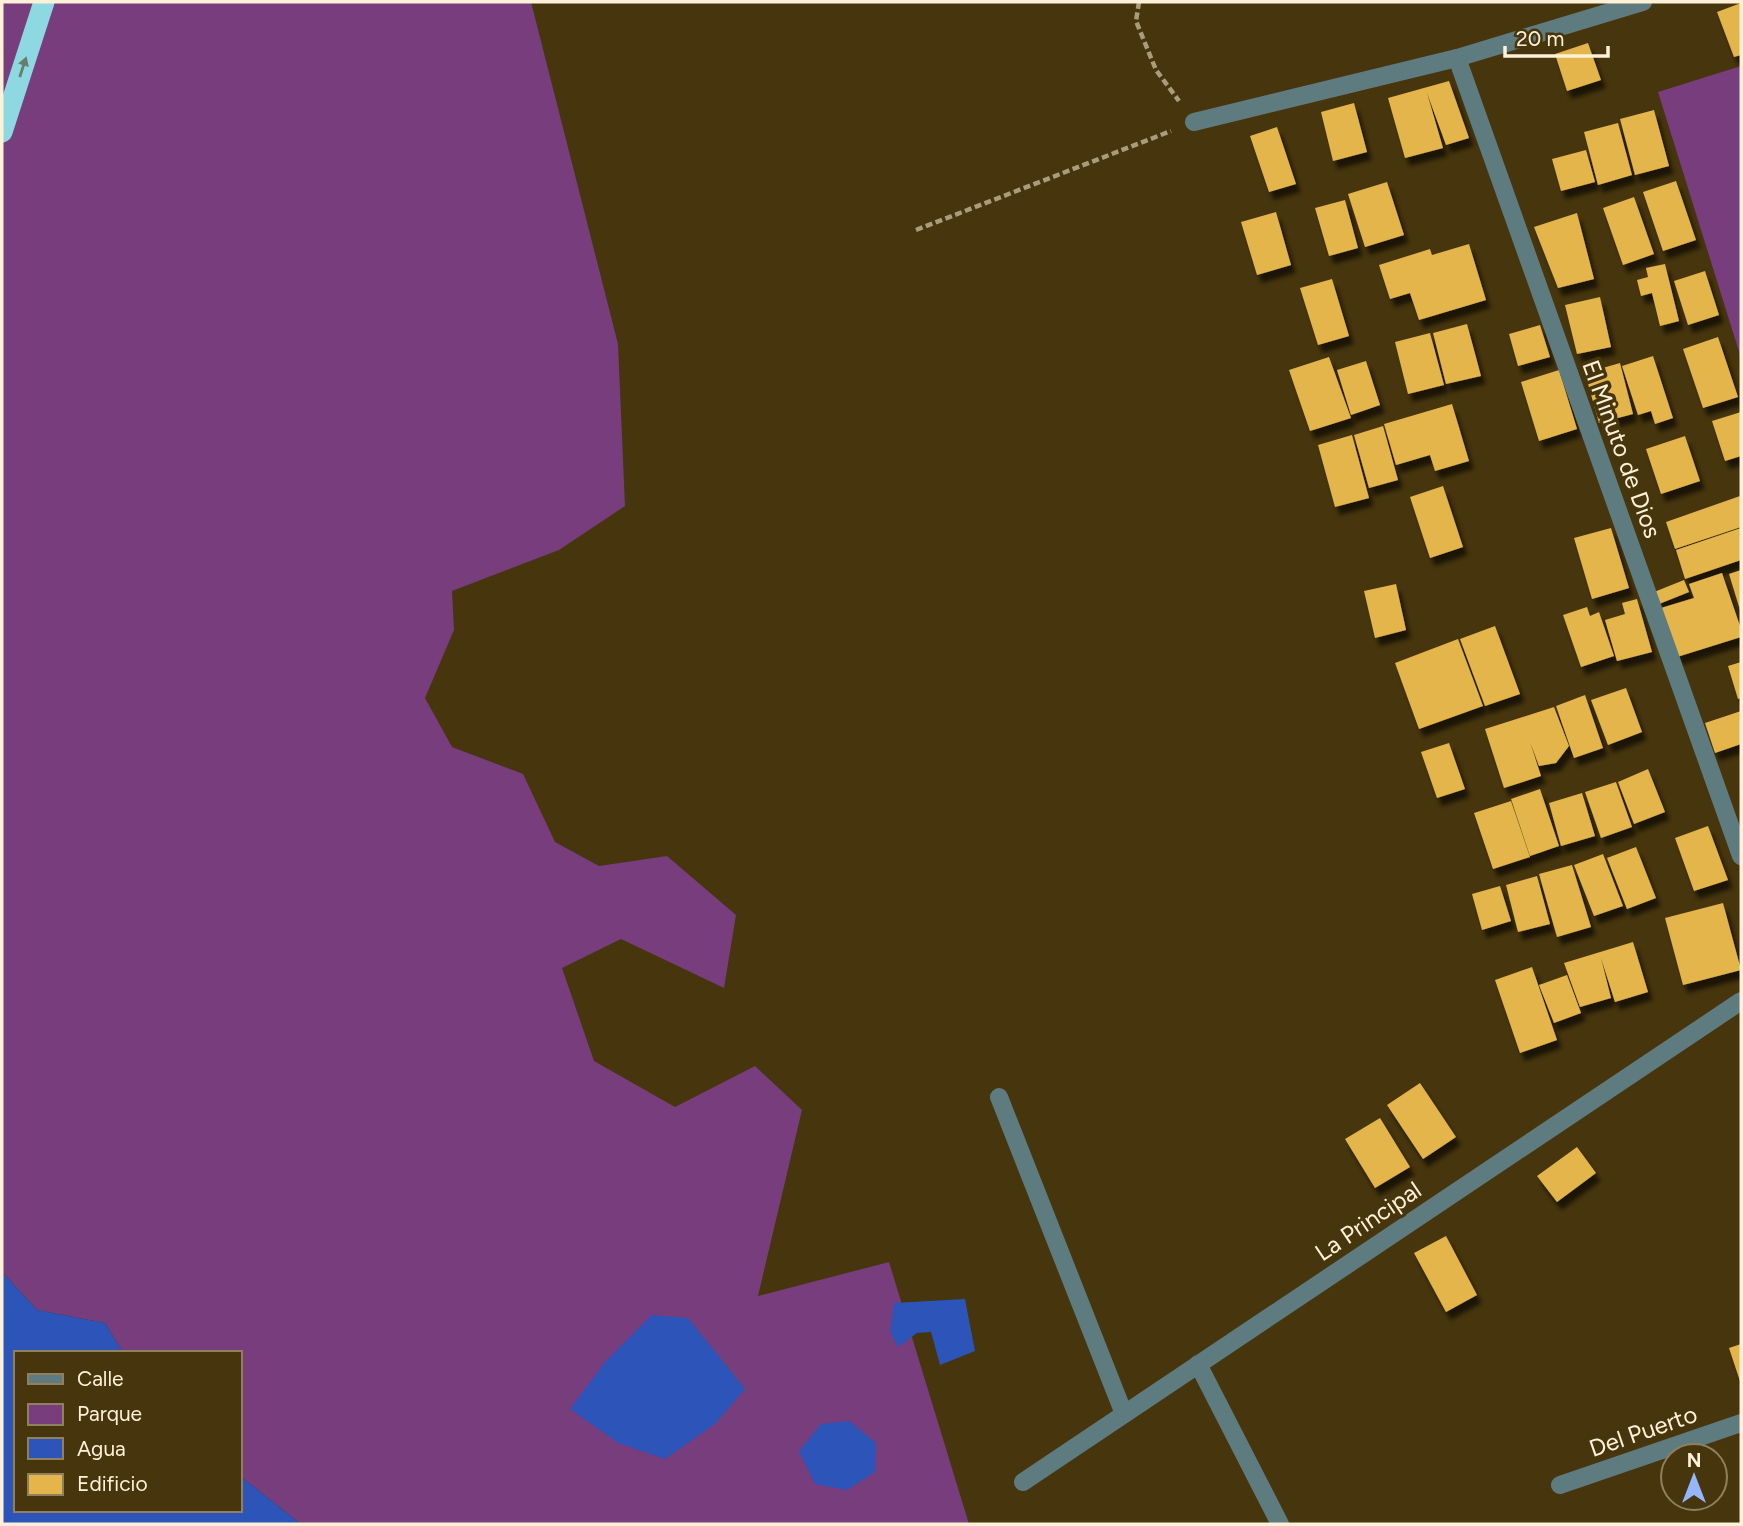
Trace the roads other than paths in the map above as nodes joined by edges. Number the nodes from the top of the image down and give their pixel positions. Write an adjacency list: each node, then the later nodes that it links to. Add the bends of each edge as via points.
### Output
1 (44, 2): 5 (highway, one-way to 1)
2 (1643, 2): 3 (street)
3 (1457, 58): 4 (street); 6 (street, El Minuto de Dios)
4 (1194, 122)
5 (2, 132)
6 (1741, 856)
7 (1741, 1001): 9 (street, La Principal)
8 (999, 1097): 10 (street)
9 (1198, 1364): 10 (street, La Principal); 14 (street)
10 (1124, 1414): 12 (street, La Principal)
11 (1741, 1423): 13 (street, Del Puerto)
12 (1023, 1482)
13 (1560, 1485)
14 (1280, 1524)

